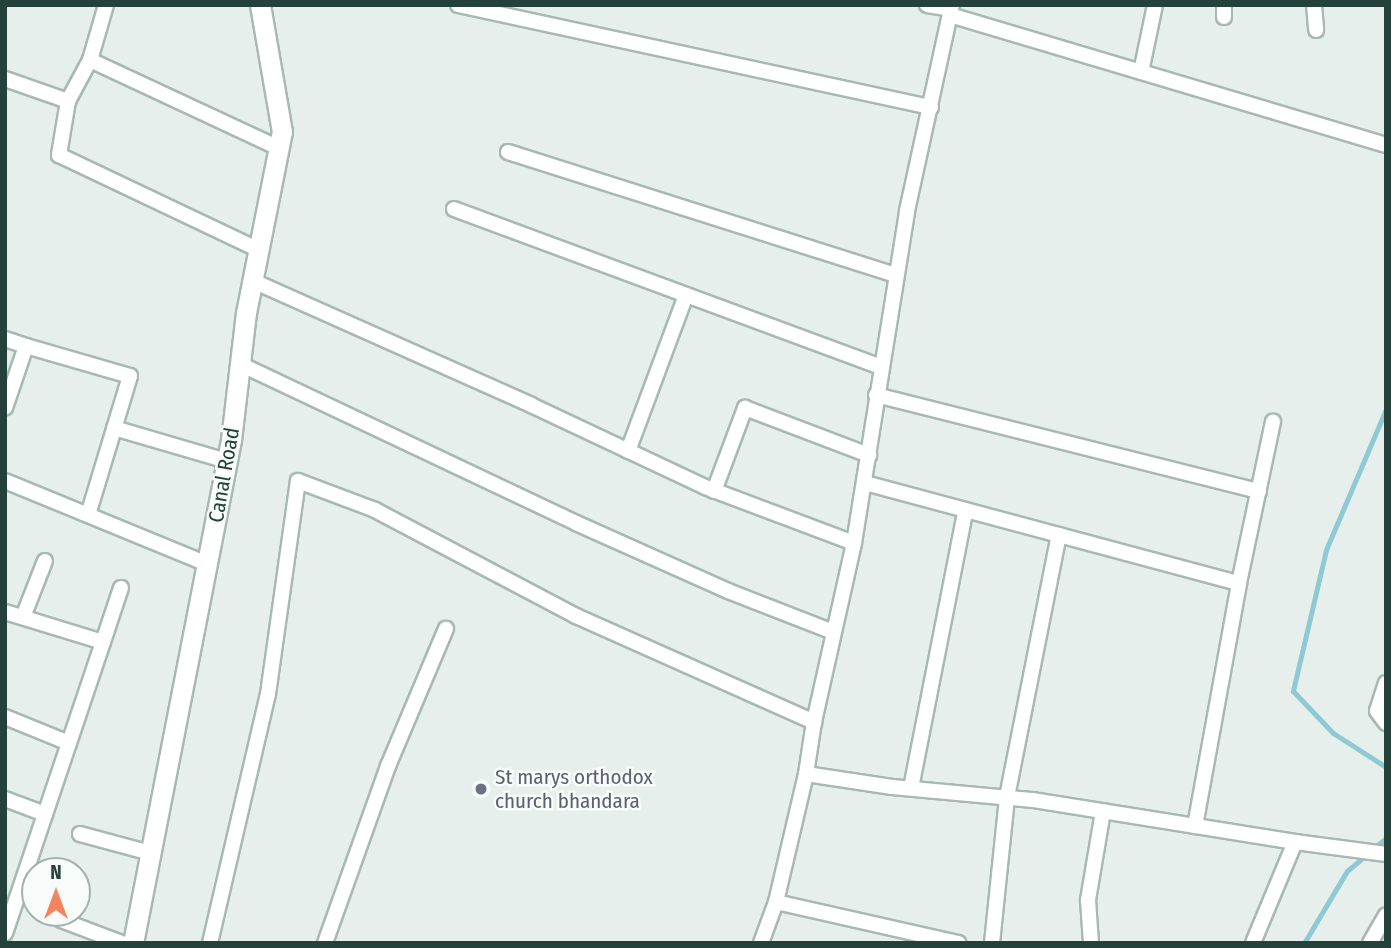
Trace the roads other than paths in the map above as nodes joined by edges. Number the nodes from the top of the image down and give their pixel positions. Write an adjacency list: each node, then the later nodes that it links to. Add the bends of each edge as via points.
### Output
1 (106, 5): 9 (street)
2 (260, 5): 15 (street, Canal Road, via 282,132)
3 (458, 5): 13 (street)
4 (927, 5): 7 (street)
5 (1155, 5): 10 (street)
6 (1314, 5): 8 (street)
7 (951, 10): 10 (street); 13 (street)
8 (1316, 30)
9 (90, 60): 12 (street); 15 (street)
10 (1141, 72): 14 (street)
11 (5, 79): 12 (street)
12 (68, 102): 18 (street, via 59,155)
13 (930, 107): 19 (street)
14 (1386, 145)
15 (279, 148): 18 (street, Canal Road)
16 (508, 152): 19 (street)
17 (454, 209): 21 (street)
18 (259, 250): 20 (street, Canal Road)
19 (896, 275): 25 (street)
20 (253, 281): 24 (street, Canal Road); 30 (street)
21 (686, 295): 25 (street); 30 (street)
22 (5, 339): 23 (street)
23 (26, 346): 27 (street); 29 (street, via 130,376)
24 (240, 365): 32 (street, Canal Road); 48 (street, via 576,523)
25 (881, 367): 26 (street)
26 (876, 395): 31 (street); 36 (street)
27 (5, 408)
28 (1273, 422): 36 (street)
29 (114, 428): 32 (street); 38 (street)
30 (628, 451): 35 (street)
31 (869, 455): 34 (street); 35 (street, via 745,408)
32 (227, 461): 42 (street, Canal Road)
33 (5, 481): 38 (street)
34 (865, 483): 37 (street); 40 (street)
35 (714, 491): 40 (street)
36 (1259, 491): 43 (street)
37 (965, 512): 39 (street); 56 (street)
38 (88, 516): 42 (street)
39 (1059, 535): 43 (street); 57 (street)
40 (855, 543): 48 (street)
41 (45, 561): 46 (street)
42 (207, 564): 64 (street, Canal Road)
43 (1239, 583): 61 (street)
44 (121, 588): 49 (street)
45 (5, 612): 46 (street)
46 (23, 617): 49 (street)
47 (446, 629): 74 (street, via 388,766)
48 (833, 632): 52 (street)
49 (103, 642): 54 (street)
50 (1386, 682): 53 (street, via 1377,711)
51 (5, 717): 54 (street)
52 (814, 722): 55 (street); 73 (street, via 576,616 375,510 298,481 268,694)
53 (1386, 723)
54 (69, 743): 60 (street)
55 (806, 774): 56 (street); 67 (street)
56 (911, 788): 57 (street)
57 (1007, 797): 59 (street); 77 (street)
58 (5, 799): 60 (street)
59 (1103, 811): 61 (street); 78 (street, via 1088,900)
60 (45, 814): 66 (street)
61 (1195, 826): 63 (street)
62 (79, 834): 64 (street)
63 (1295, 842): 65 (street); 79 (street)
64 (151, 853): 72 (street, Canal Road)
65 (1386, 854)
66 (12, 892): 70 (street)
67 (776, 902): 75 (street); 76 (street)
68 (1385, 920): 80 (street)
69 (80, 927): 71 (street)
70 (5, 933)
71 (122, 943)
72 (133, 943)
73 (210, 943)
74 (325, 943)
75 (761, 943)
76 (958, 943)
77 (992, 943)
78 (1091, 943)
79 (1253, 943)
80 (1370, 943)

